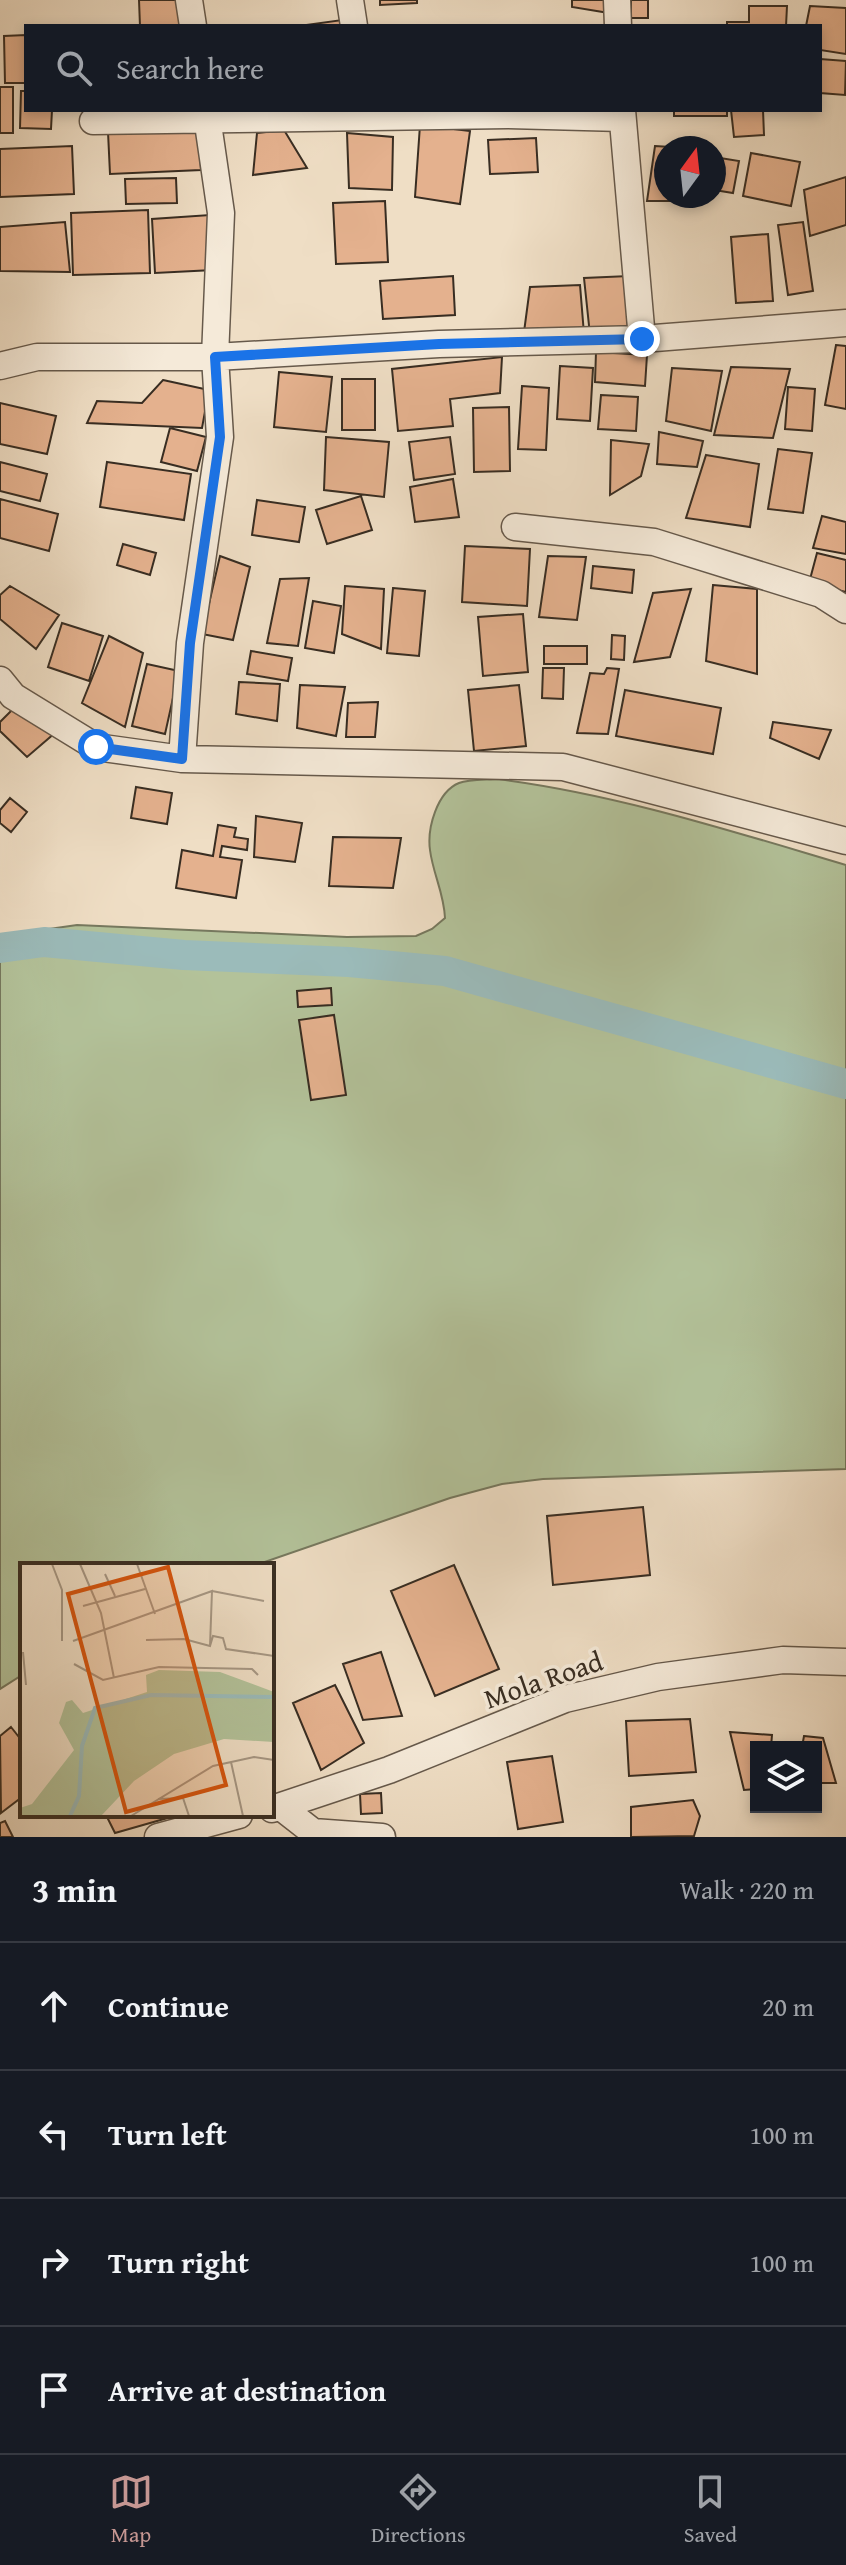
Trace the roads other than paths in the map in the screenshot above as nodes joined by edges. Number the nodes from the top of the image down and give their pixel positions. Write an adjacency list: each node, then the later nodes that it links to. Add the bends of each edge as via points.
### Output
1 (189, 0): 4 (street)
2 (350, 0): 5 (street)
3 (617, 0): 6 (street)
4 (193, 24)
5 (354, 24)
6 (618, 24)
7 (368, 113): 8 (street); 9 (street)
8 (622, 114): 12 (street)
9 (206, 115): 10 (street); 13 (street, via 221,213)
10 (93, 121)
11 (846, 323): 12 (street)
12 (642, 339): 13 (street)
13 (215, 357): 14 (street, via 37,357); 18 (street, via 220,437 190,643)
14 (0, 366)
15 (515, 527): 16 (street, via 654,542 821,594)
16 (846, 610)
17 (0, 680): 18 (street, via 13,696 96,747)
18 (182, 759): 19 (street, via 563,767)
19 (846, 841)
20 (846, 1662): 21 (street, Mola Road, via 767,1662 658,1677 565,1699 389,1770)
21 (276, 1808): 24 (street, via 313,1832)
22 (232, 1817): 23 (street)
23 (158, 1837)
24 (382, 1837)

